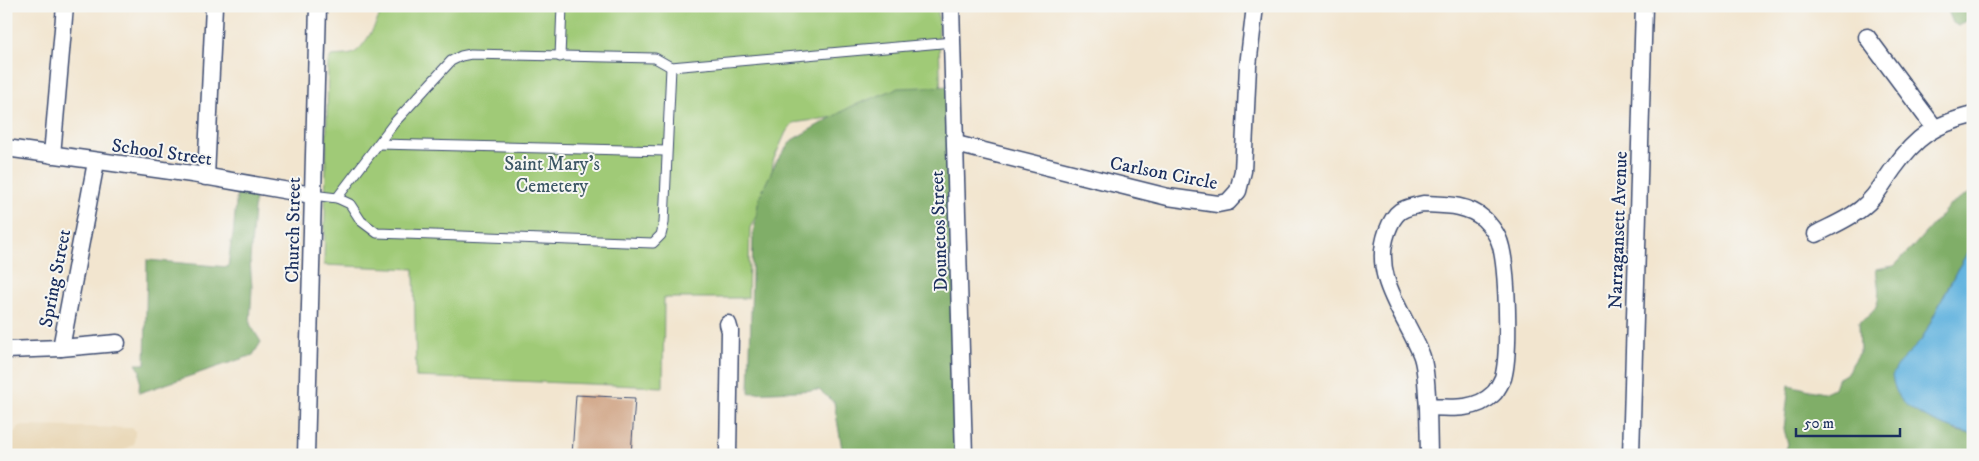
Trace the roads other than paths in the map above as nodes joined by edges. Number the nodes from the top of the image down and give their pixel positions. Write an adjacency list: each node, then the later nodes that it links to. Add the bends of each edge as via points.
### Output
1 (65, 6): 18 (street)
2 (214, 6): 20 (street)
3 (318, 6): 21 (street, Church Street)
4 (562, 6): 10 (lane)
5 (951, 6): 9 (street, Dounetos Street)
6 (1255, 6): 15 (street, Carlson Circle, via 1248,66 1243,171 1238,191 1228,202 1202,203 1168,197)
7 (1644, 6): 33 (street, Narragansett Avenue)
8 (1868, 37): 13 (street)
9 (952, 42): 11 (lane); 15 (street, Dounetos Street)
10 (560, 57): 11 (lane, via 655,58); 14 (lane, via 471,54 456,58)
11 (671, 67): 17 (lane)
12 (1973, 115): 13 (street)
13 (1934, 127): 23 (street, via 1913,145 1879,191 1862,208)
14 (379, 144): 17 (lane); 22 (lane)
15 (956, 144): 31 (street, Dounetos Street)
16 (6, 148): 18 (street, School Street)
17 (666, 151): 22 (lane, via 664,223 661,235 653,243 377,234 361,221 350,204)
18 (52, 155): 19 (street, School Street)
19 (96, 162): 20 (street, School Street); 26 (street, Spring Street)
20 (206, 176): 21 (street, School Street)
21 (312, 194): 22 (lane); 29 (street, Church Street)
22 (337, 198)
23 (1816, 234)
24 (728, 324): 30 (street)
25 (117, 343): 26 (street)
26 (61, 348): 27 (street, Spring Street)
27 (6, 350)
28 (1428, 407): 28 (street, via 1422,356 1386,283 1382,263 1384,240 1392,220 1405,207 1450,205 1472,210 1486,220 1498,238 1504,260 1507,321 1504,369 1494,394 1477,404 1460,409); 32 (street)
29 (306, 455)
30 (728, 455)
31 (964, 455)
32 (1429, 455)
33 (1631, 455)

